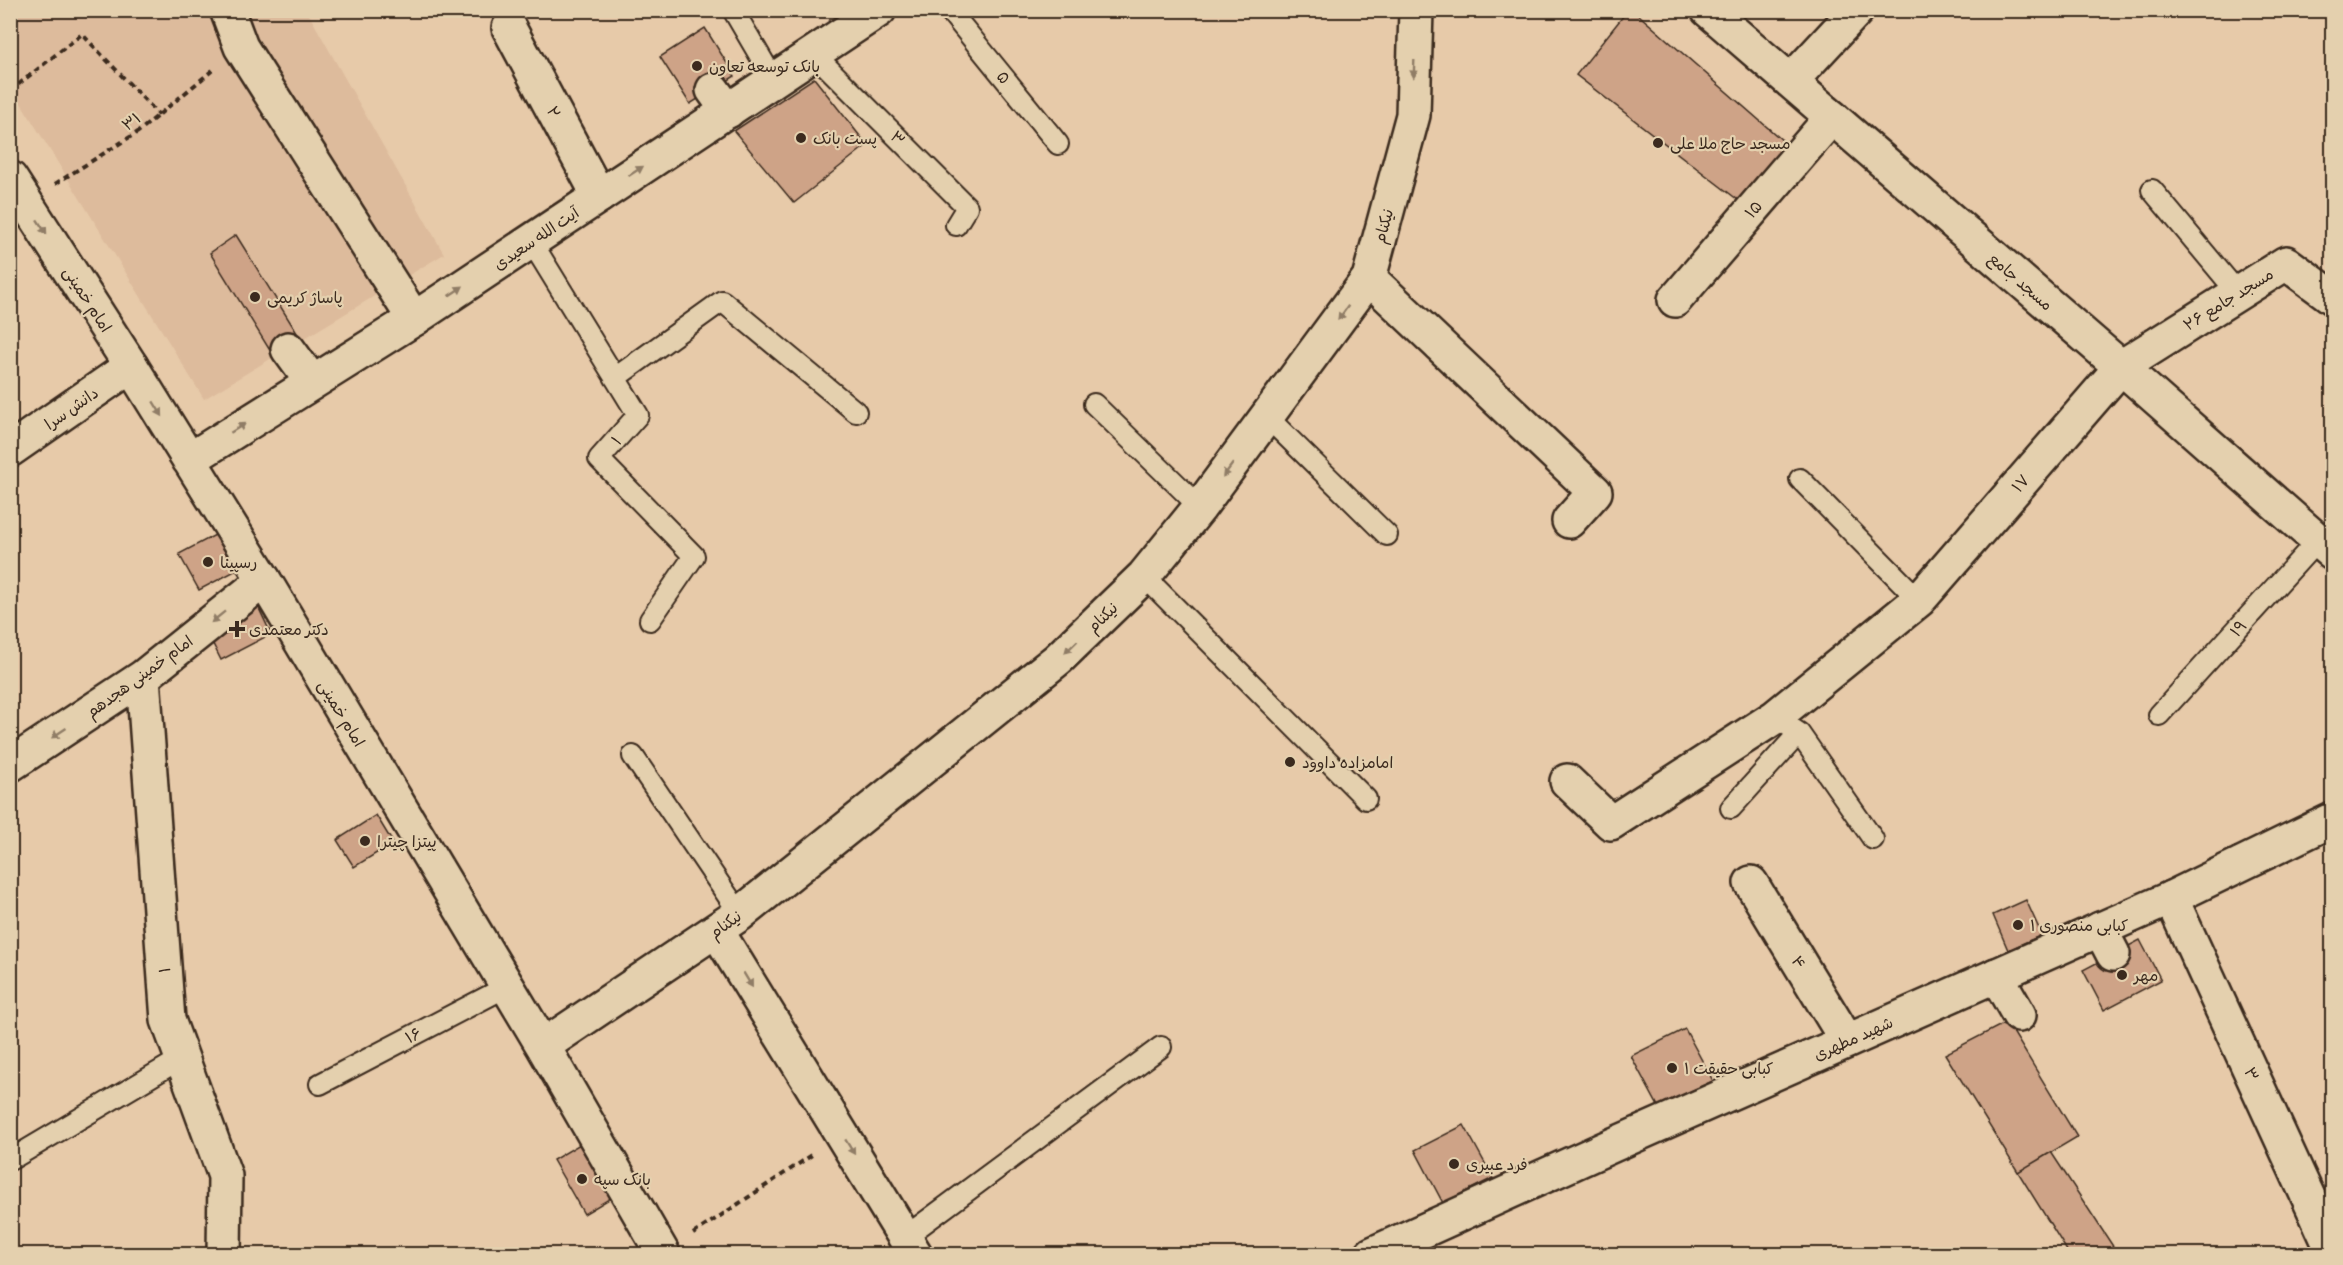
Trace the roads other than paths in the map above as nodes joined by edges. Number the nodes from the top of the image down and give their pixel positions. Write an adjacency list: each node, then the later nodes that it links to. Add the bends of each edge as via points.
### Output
1 (227, 10): 23 (street, via 241,47)
2 (733, 10): 11 (lane)
3 (879, 10): 9 (street, آیت الله سعیدی)
4 (949, 10): 13 (lane, ۵)
5 (1416, 10): 19 (street, نیکنام, one-way to 19, via 1413,115)
6 (1708, 10): 10 (street, مسجد جامع)
7 (1857, 10): 10 (street)
8 (509, 28): 16 (street, ۲)
9 (814, 54): 11 (street, آیت الله سعیدی); 17 (lane, ۳, via 967,207)
10 (1791, 81): 12 (street, مسجد جامع)
11 (770, 91): 16 (street, آیت الله سعیدی, one-way to 11, via 720,101)
12 (1832, 117): 22 (street, ۱۵); 26 (street, مسجد جامع)
13 (1058, 144)
14 (18, 190): 25 (street, امام خمینی, one-way to 25)
15 (2152, 190): 20 (lane)
16 (599, 196): 18 (street, آیت الله سعیدی)
17 (956, 225)
18 (531, 241): 23 (street, آیت الله سعیدی, one-way to 18); 27 (lane, ۱)
19 (1369, 278): 31 (street, نیکنام, one-way to 31); 36 (street, via 1595,492)
20 (2238, 293): 21 (street, ۲۶ مسجد جامع, via 2286,263); 26 (street, ۲۶ مسجد جامع)
21 (2332, 297)
22 (1675, 300)
23 (414, 319): 28 (street, آیت الله سعیدی)
24 (288, 349): 28 (street)
25 (131, 366): 32 (street, دانش سرا); 33 (street, امام خمینی, one-way to 33)
26 (2121, 367): 38 (street, مسجد جامع); 41 (street, ۱۷)
27 (615, 378): 30 (lane, via 722,301); 42 (lane, ۱, via 638,415 599,459 694,556)
28 (312, 382): 33 (street, آیت الله سعیدی, one-way to 28)
29 (1094, 404): 35 (lane)
30 (856, 412)
31 (1267, 417): 35 (street, نیکنام, one-way to 35); 37 (lane)
32 (10, 450)
33 (189, 459): 40 (street, امام خمینی)
34 (1800, 479): 41 (lane)
35 (1200, 507): 39 (street, نیکنام)
36 (1569, 521)
37 (1387, 535)
38 (2325, 547): 44 (lane, ۱۹)
39 (1144, 576): 49 (lane); 55 (street, نیکنام, one-way to 55, via 1058,659)
40 (264, 580): 43 (street, امام خمینی هجدهم, one-way to 43); 57 (street, امام خمینی)
41 (1919, 600): 45 (street, ۱۷)
42 (650, 620)
43 (143, 677): 47 (street, امام خمینی هجدهم, one-way to 47); 62 (street, ۱, via 168,1020)
44 (2159, 716)
45 (1787, 725): 48 (street, ۱۷, via 1611,823); 50 (lane); 52 (lane)
46 (633, 756): 55 (lane)
47 (10, 765)
48 (1567, 781)
49 (1366, 799)
50 (1731, 808)
51 (2332, 820): 54 (street, شهید مطهری)
52 (1873, 839)
53 (1750, 883): 59 (street, ۴)
54 (2171, 898): 56 (street, شهید مطهری, via 2106,941); 66 (street, ۳)
55 (728, 922): 60 (street, نیکنام); 65 (street, one-way to 65, via 842,1134)
56 (1996, 975): 58 (street); 59 (street, شهید مطهری)
57 (506, 987): 60 (street, امام خمینی); 63 (lane, ۱۶)
58 (2019, 1016)
59 (1847, 1041): 69 (street, شهید مطهری)
60 (543, 1046): 68 (street, امام خمینی)
61 (1161, 1047): 65 (lane)
62 (182, 1058): 64 (lane); 67 (street, ۱, via 225,1176)
63 (320, 1084)
64 (10, 1160)
65 (910, 1246)
66 (2332, 1247)
67 (224, 1254)
68 (663, 1254)
69 (1372, 1254)

